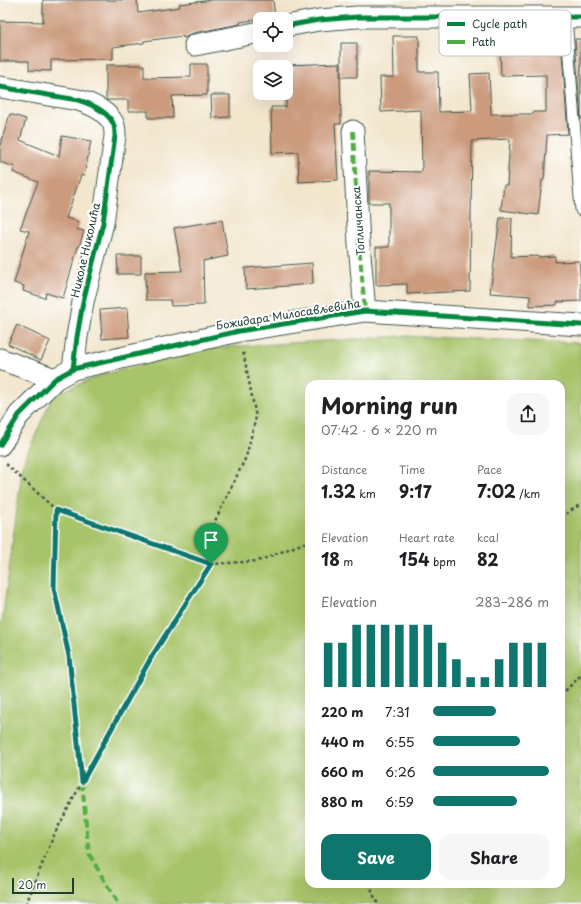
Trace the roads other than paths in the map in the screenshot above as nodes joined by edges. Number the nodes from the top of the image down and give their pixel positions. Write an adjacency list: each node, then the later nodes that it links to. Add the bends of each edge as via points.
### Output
1 (439, 17): 3 (street, via 357,17)
2 (574, 18): 8 (lane)
3 (293, 25)
4 (253, 33): 5 (street)
5 (195, 45)
6 (0, 87): 12 (street, Николе Николића, via 90,103 113,124 115,136 103,223 77,337)
7 (353, 131): 9 (street, Топличанска)
8 (581, 210)
9 (365, 311): 10 (street, Божидара Милосављевића); 12 (street, Божидара Милосављевића, via 239,331)
10 (581, 325)
11 (0, 359): 12 (street)
12 (64, 374): 13 (street, via 18,415)
13 (3, 455)

